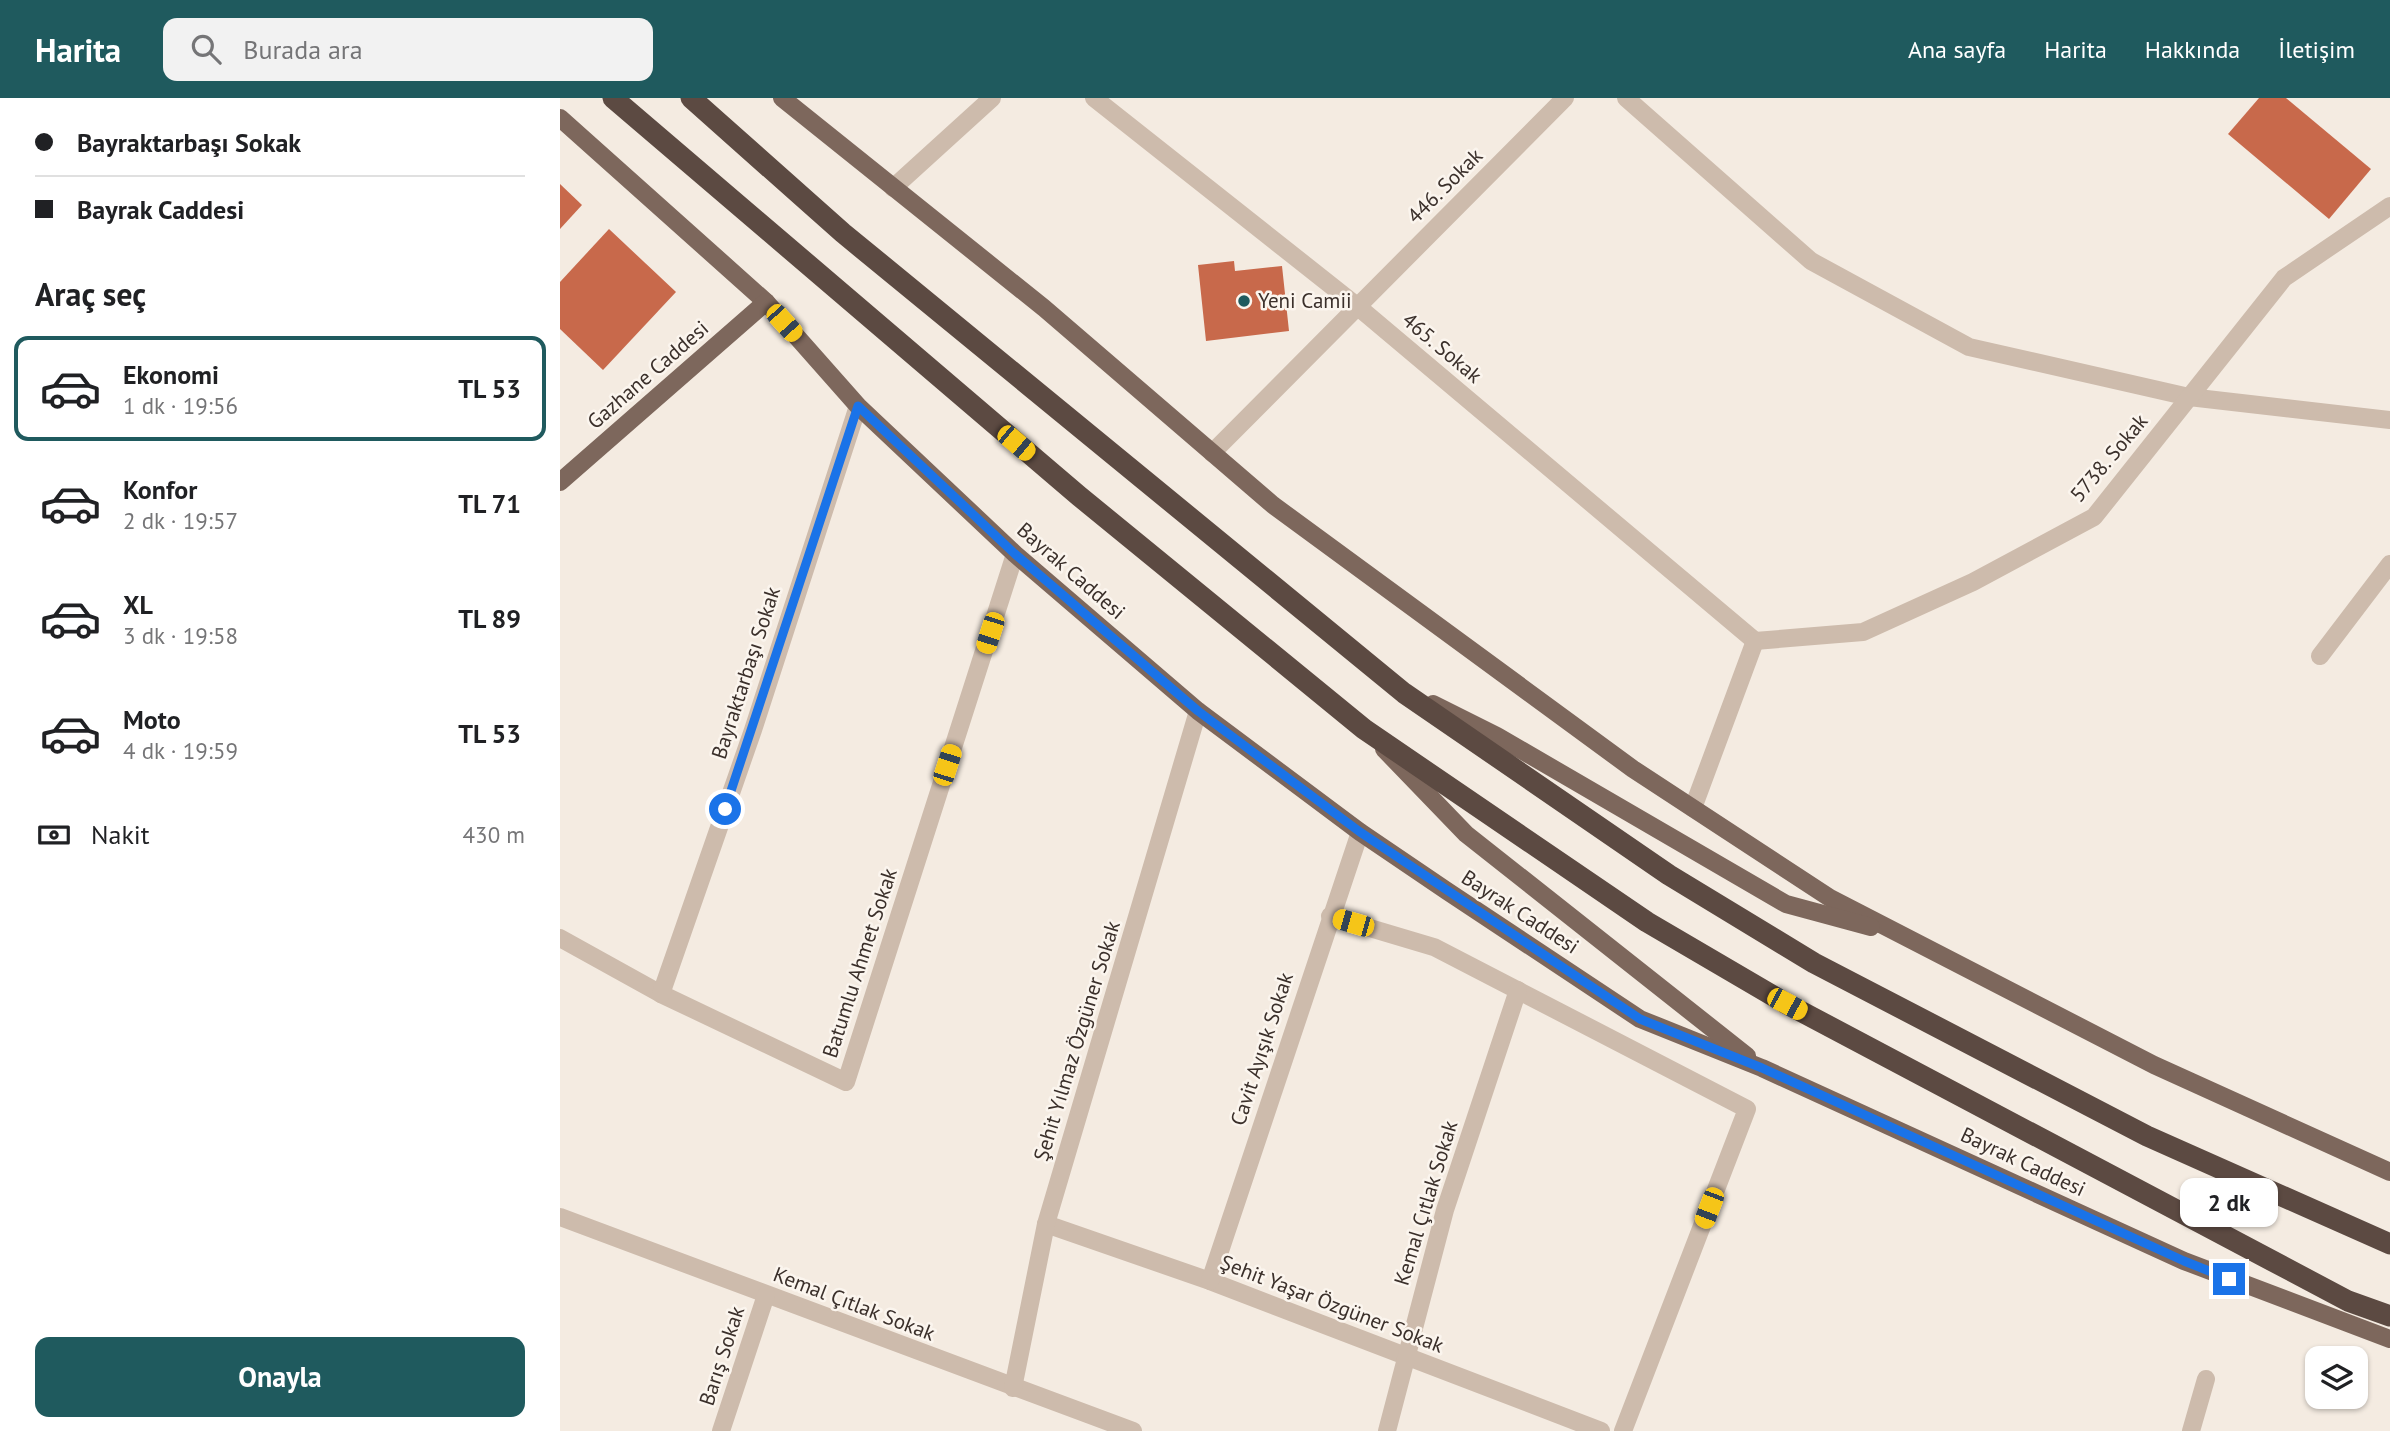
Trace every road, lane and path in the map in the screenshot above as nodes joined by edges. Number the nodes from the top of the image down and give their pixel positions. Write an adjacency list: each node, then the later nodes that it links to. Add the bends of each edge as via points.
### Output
1 (612, 98): 24 (highway, via 1079,496)
2 (691, 98): 22 (highway, via 843,233)
3 (782, 98): 9 (main road)
4 (992, 98): 9 (street)
5 (1094, 98): 12 (street, 465. Sokak)
6 (1565, 98): 12 (street, 446. Sokak)
7 (1626, 98): 13 (street, via 1811,261 1969,347)
8 (560, 118): 11 (main road, Bayrak Caddesi)
9 (892, 188): 16 (main road, via 1044,308)
10 (2390, 206): 13 (street, 5738. Sokak, via 2284,278)
11 (766, 302): 14 (main road, Bayrak Caddesi); 17 (main road, Gazhane Caddesi)
12 (1357, 306): 16 (street, 446. Sokak); 20 (street, 465. Sokak)
13 (2189, 397): 15 (street); 20 (street, 5738. Sokak, via 2094,517 1973,582 1863,632)
14 (858, 406): 18 (main road, Bayrak Caddesi); 31 (street, Bayraktarbaşı Sokak)
15 (2390, 420)
16 (1212, 453): 25 (main road, via 1273,505)
17 (560, 482)
18 (1015, 554): 23 (main road, Bayrak Caddesi); 31 (street, Batumlu Ahmet Sokak, via 846,1082)
19 (2390, 564): 21 (street)
20 (1755, 641): 25 (street)
21 (2320, 656)
22 (1395, 685): 28 (main road, via 1497,737 1786,904); 36 (highway, via 1669,875 1814,963 2147,1136)
23 (1198, 711): 26 (main road, Bayrak Caddesi); 35 (street, Şehit Yılmaz Özgüner Sokak)
24 (1364, 729): 32 (main road, via 1466,834); 39 (highway, via 1647,922 1787,1004 2348,1301)
25 (1693, 808): 28 (main road, via 1830,898)
26 (1360, 832): 27 (street, Cavit Ayışık Sokak); 32 (main road, Bayrak Caddesi, via 1640,1019)
27 (1330, 916): 30 (street, via 1434,947); 37 (street, Cavit Ayışık Sokak)
28 (1908, 938): 33 (main road, via 2154,1065)
29 (560, 939): 31 (street, Batumlu Ahmet Sokak)
30 (1518, 989): 41 (street, Kemal Çıtlak Sokak, via 1445,1210); 48 (street, via 1747,1109)
31 (660, 993)
32 (1762, 1068): 40 (main road, Bayrak Caddesi, via 2184,1261)
33 (2390, 1172)
34 (560, 1217): 38 (street, Kemal Çıtlak Sokak)
35 (1046, 1224): 37 (street, Şehit Yaşar Özgüner Sokak); 43 (street, Şehit Yılmaz Özgüner Sokak)
36 (2390, 1244)
37 (1210, 1281): 41 (street, Şehit Yaşar Özgüner Sokak)
38 (766, 1295): 43 (street, Kemal Çıtlak Sokak); 44 (street, Barış Sokak)
39 (2390, 1316)
40 (2390, 1339)
41 (1405, 1357): 46 (street, Kemal Çıtlak Sokak); 47 (street, Şehit Yaşar Özgüner Sokak)
42 (2206, 1379): 49 (street)
43 (1013, 1388): 45 (street, Kemal Çıtlak Sokak)
44 (721, 1431)
45 (1133, 1431)
46 (1387, 1431)
47 (1601, 1431)
48 (1623, 1431)
49 (2191, 1431)

